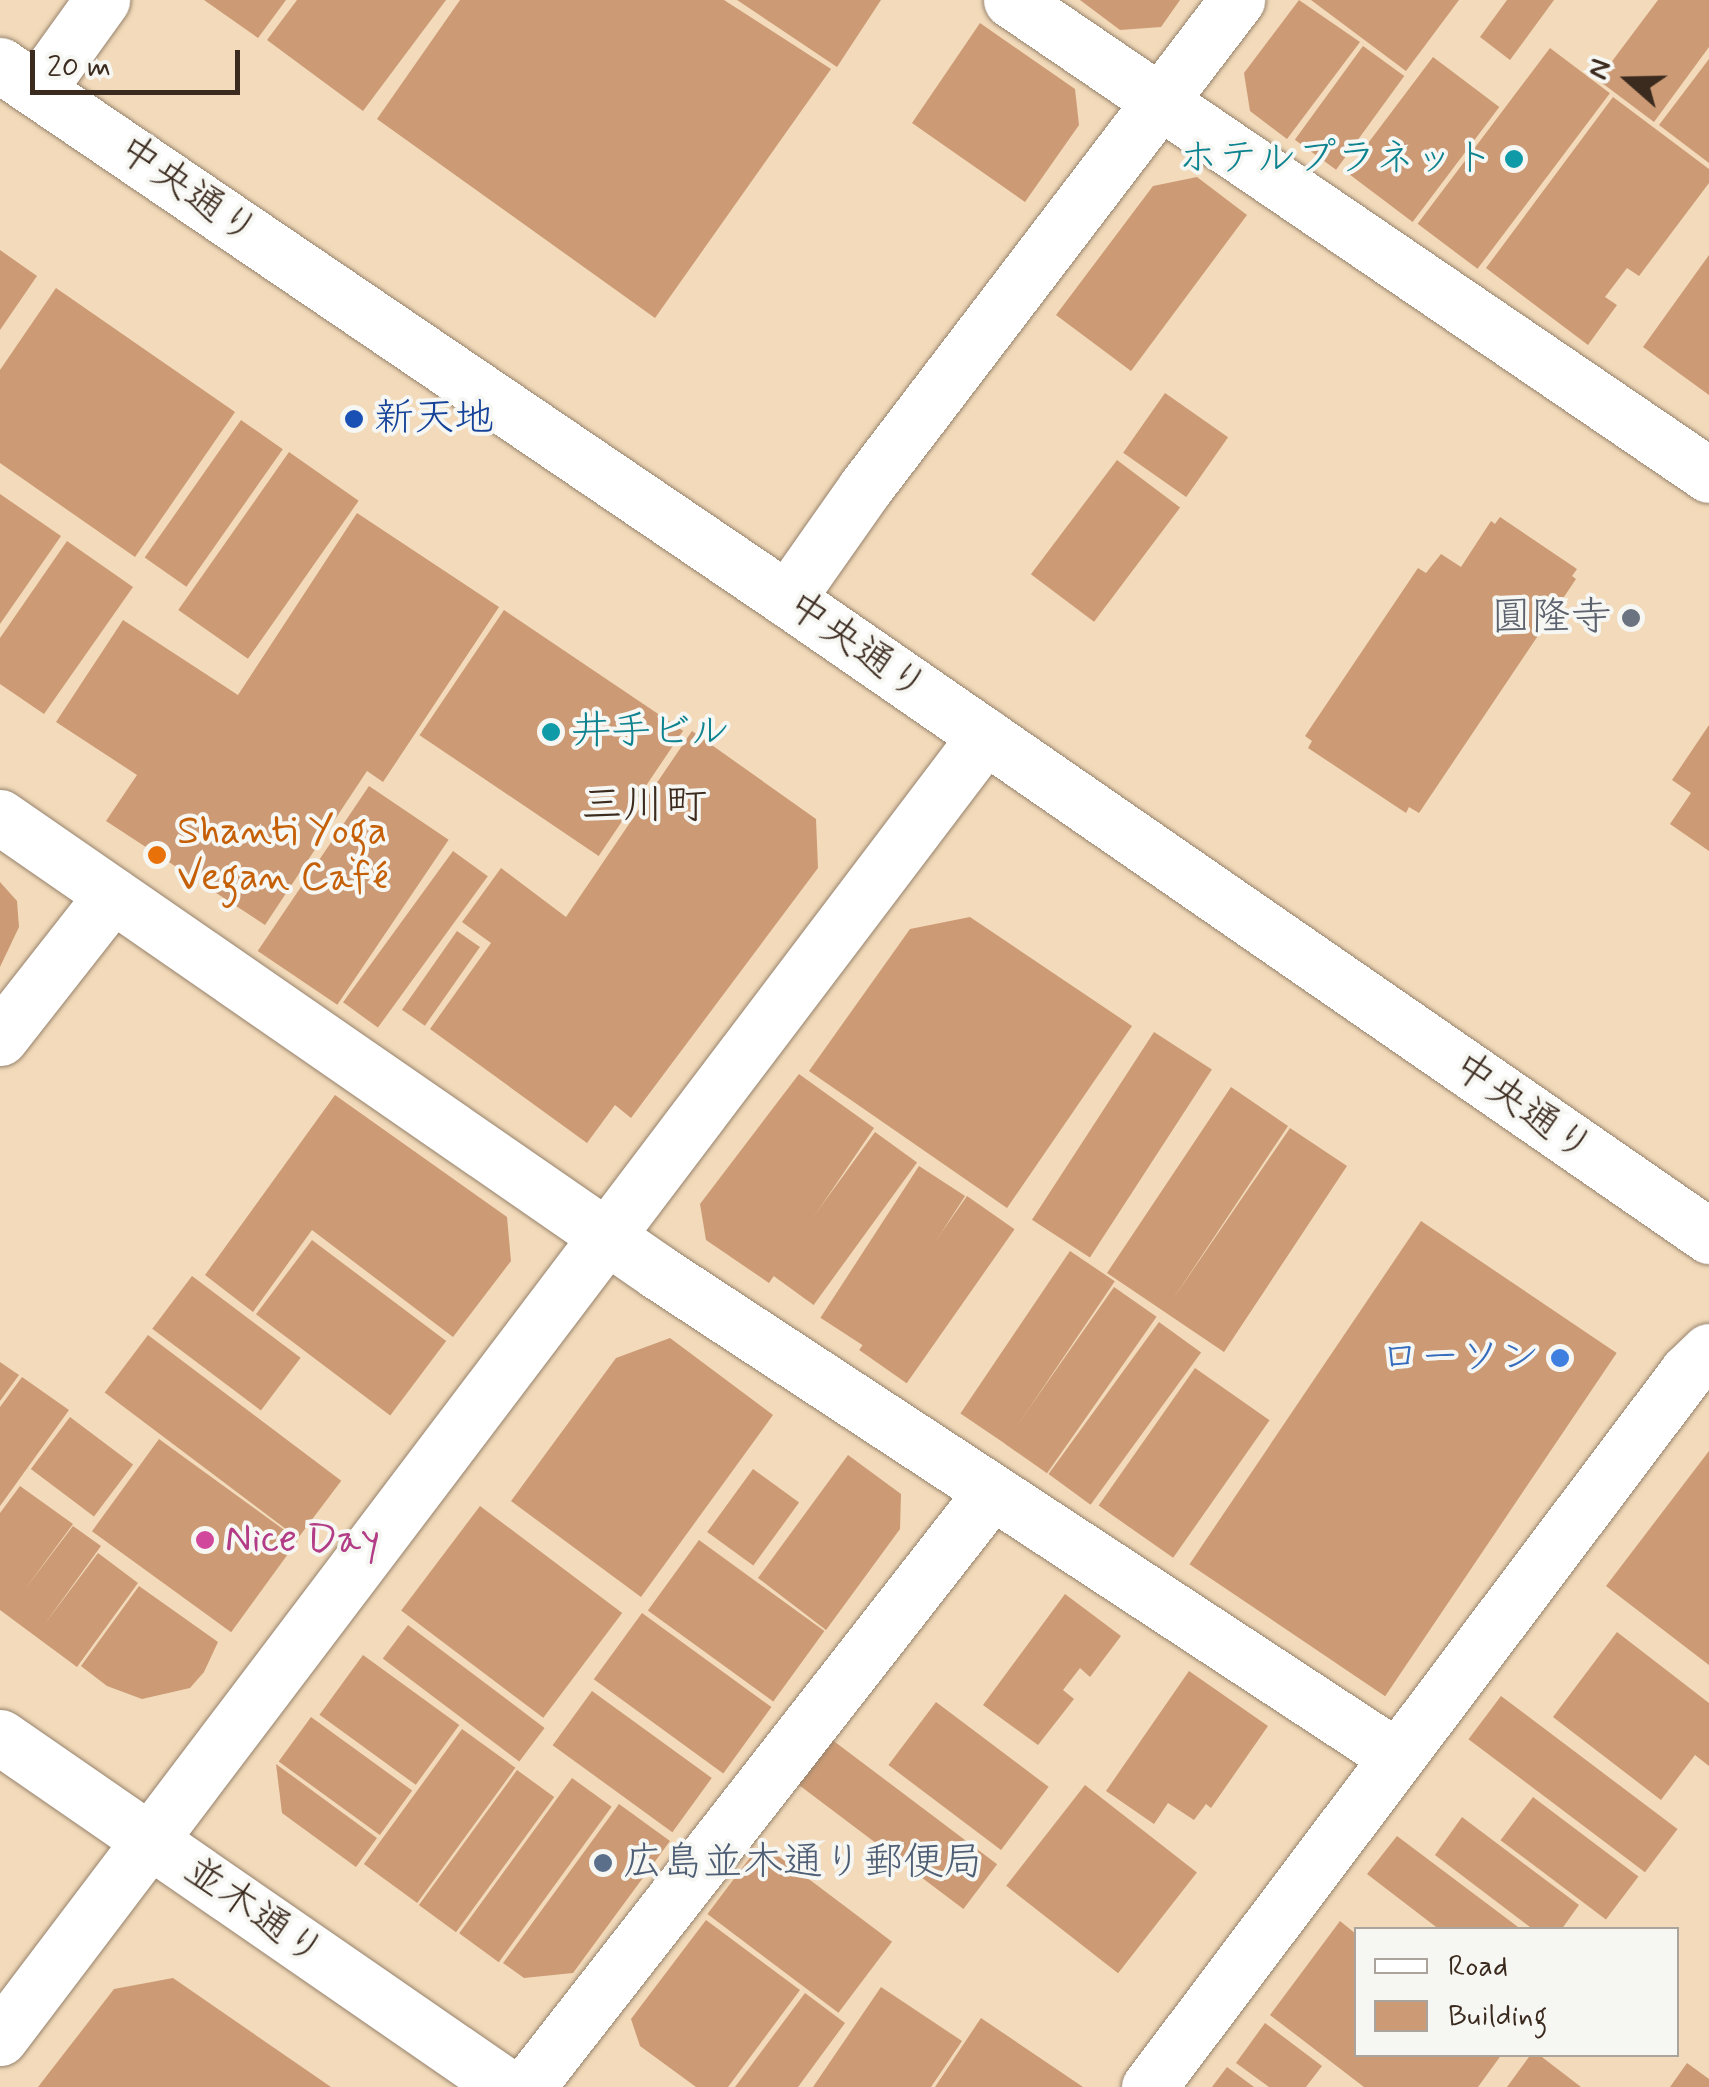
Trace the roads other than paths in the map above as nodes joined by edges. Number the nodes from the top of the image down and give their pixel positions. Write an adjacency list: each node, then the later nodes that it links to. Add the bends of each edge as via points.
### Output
1 (102, 0): 4 (street)
2 (1012, 0): 5 (street)
3 (1237, 0): 5 (street)
4 (19, 76): 7 (street, 中央通り)
5 (1162, 103): 6 (street); 7 (street, via 865,488)
6 (1709, 475)
7 (788, 600): 8 (street, 中央通り)
8 (985, 736): 12 (street); 13 (street, 中央通り)
9 (0, 817): 10 (street)
10 (112, 895): 11 (street); 12 (street)
11 (0, 1038)
12 (607, 1236): 15 (street); 18 (street)
13 (1709, 1236)
14 (1709, 1351): 17 (street)
15 (990, 1494): 17 (street); 21 (street)
16 (0, 1737): 18 (street, 並木通り)
17 (1397, 1757): 22 (street)
18 (148, 1839): 19 (street); 20 (street, 並木通り)
19 (0, 2038)
20 (507, 2087)
21 (527, 2087)
22 (1149, 2087)

